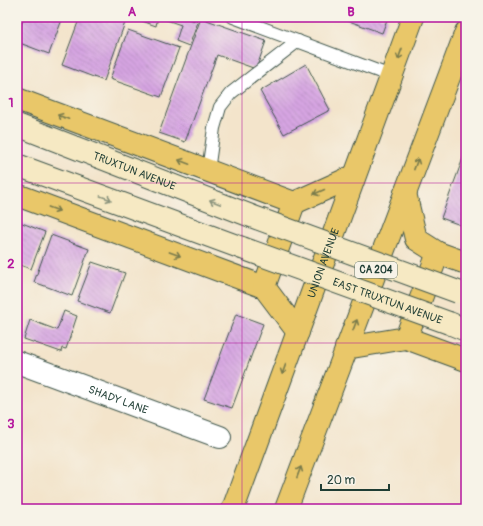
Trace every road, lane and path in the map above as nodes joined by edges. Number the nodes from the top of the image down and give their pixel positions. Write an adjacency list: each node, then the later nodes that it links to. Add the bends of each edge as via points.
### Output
1 (233, 17): 4 (lane)
2 (413, 17): 5 (highway, UNION AVENUE, one-way to 5)
3 (466, 32): 11 (highway, CA 204, one-way to 3)
4 (298, 41): 5 (lane); 9 (lane, via 231,93 220,107 214,128)
5 (391, 76): 10 (highway, UNION AVENUE)
6 (17, 99): 9 (highway, one-way to 6)
7 (17, 125): 17 (main road, TRUXTUN AVENUE, one-way to 7, bridge)
8 (17, 165): 18 (main road, EAST TRUXTUN AVENUE, one-way to 18, bridge)
9 (208, 171): 13 (highway)
10 (354, 176): 13 (highway, one-way to 13); 19 (highway, UNION AVENUE)
11 (406, 193): 14 (highway, via 416,239); 21 (highway, CA 204, one-way to 11)
12 (17, 195): 16 (highway, one-way to 16)
13 (294, 203): 16 (highway)
14 (438, 253): 15 (highway); 20 (highway)
15 (466, 264)
16 (264, 287): 19 (highway)
17 (462, 294)
18 (457, 327)
19 (298, 332): 25 (highway, UNION AVENUE, one-way to 25)
20 (406, 338): 21 (highway); 22 (highway)
21 (346, 348): 26 (highway, CA 204, one-way to 21)
22 (466, 360)
23 (17, 362): 24 (street, SHADY LANE)
24 (220, 437)
25 (233, 509)
26 (286, 509)

